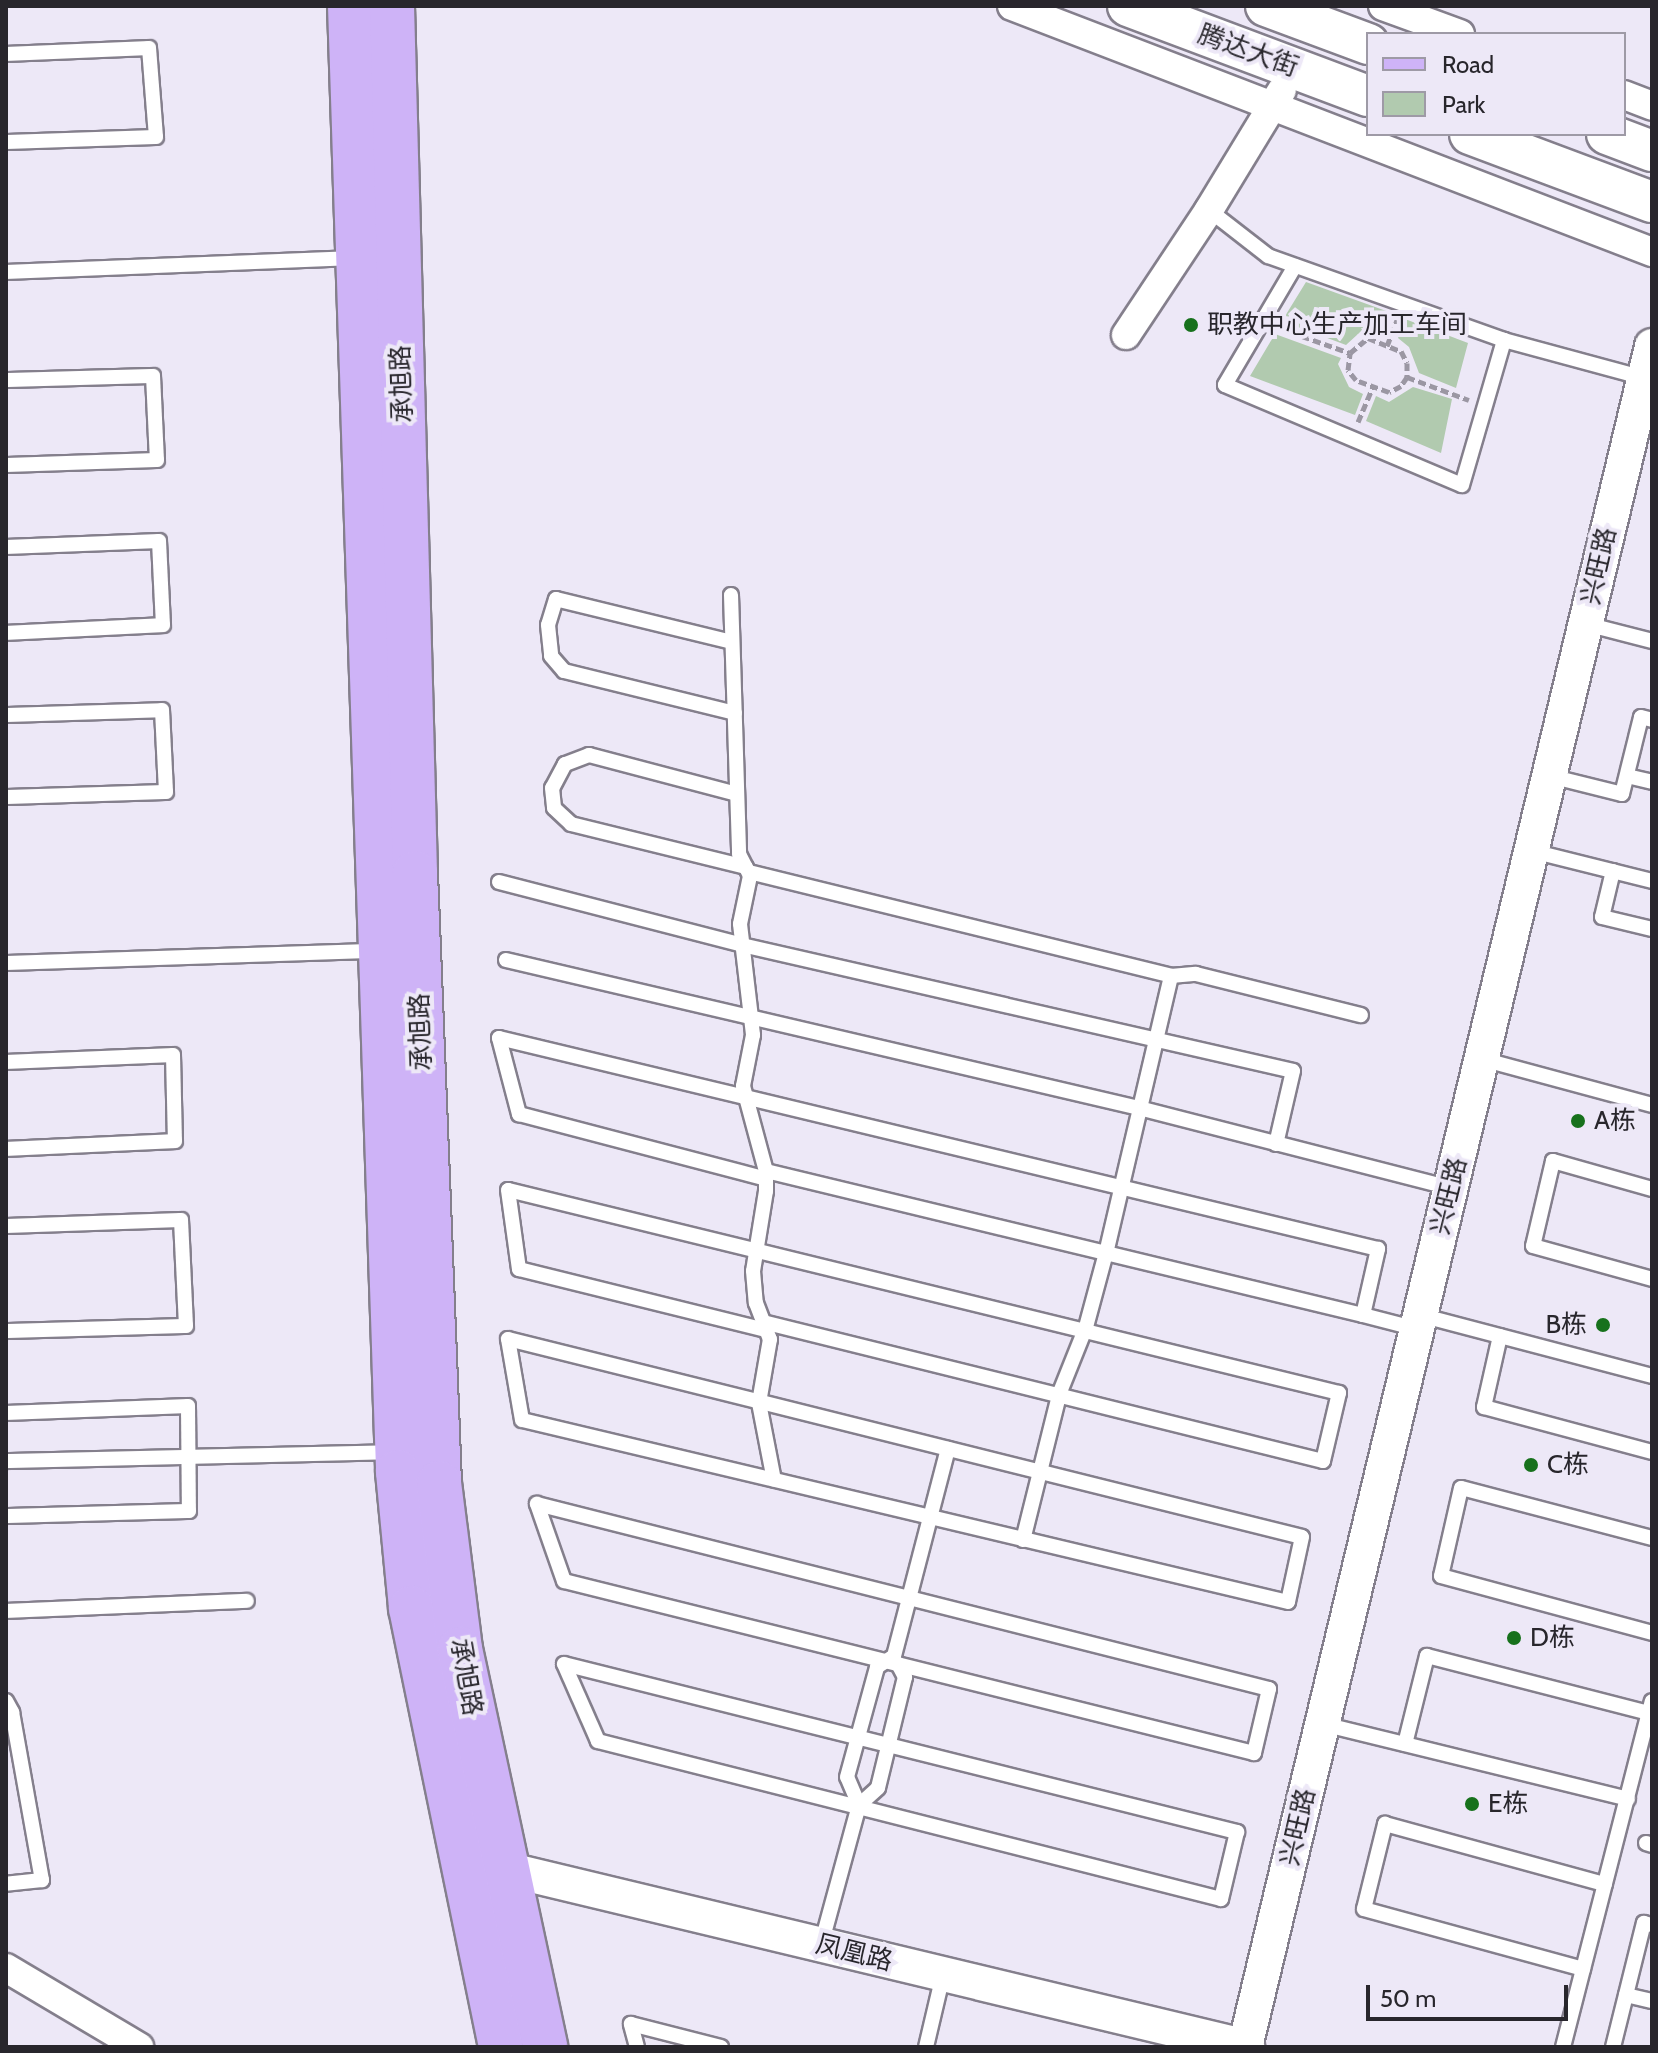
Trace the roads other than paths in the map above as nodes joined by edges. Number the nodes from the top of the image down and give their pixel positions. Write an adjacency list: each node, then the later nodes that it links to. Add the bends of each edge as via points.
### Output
1 (350, 6): 22 (main road, 承旭路)
2 (392, 6): 109 (main road, 承旭路, via 415,873 439,1483 460,1649)
3 (1012, 6): 13 (street)
4 (1128, 6): 10 (main road, 腾达大街)
5 (1266, 6): 8 (main road, 腾达大街)
6 (1383, 6): 7 (street)
7 (1454, 32)
8 (1366, 43)
9 (6, 54): 17 (lane, via 149,48 156,137)
10 (1292, 67): 11 (main road, 腾达大街); 13 (street)
11 (1366, 95)
12 (1626, 96): 14 (street)
13 (1274, 106): 20 (street); 21 (street)
14 (1652, 106)
15 (1475, 136): 19 (main road)
16 (1612, 136): 18 (main road)
17 (6, 142)
18 (1652, 151)
19 (1652, 202)
20 (1209, 210): 23 (lane, via 1268,256); 25 (street)
21 (1652, 252)
22 (358, 257): 24 (lane); 52 (main road, 承旭路)
23 (1295, 266): 26 (lane); 26 (lane, via 1225,385 1462,485)
24 (6, 272)
25 (1126, 335)
26 (1504, 340): 28 (lane)
27 (1652, 346): 28 (street, 兴旺路)
28 (1644, 379): 33 (street, 兴旺路)
29 (6, 380): 30 (lane, via 153,376 157,460)
30 (6, 465)
31 (6, 547): 34 (lane, via 159,541 163,625)
32 (731, 595): 36 (lane)
33 (1586, 624): 35 (lane); 40 (street, 兴旺路)
34 (6, 633)
35 (1652, 641)
36 (732, 642): 37 (lane); 37 (lane, via 556,599 548,625 551,656 564,671)
37 (735, 713): 43 (lane)
38 (6, 715): 44 (lane, via 162,710 166,792)
39 (1652, 720): 41 (lane, via 1641,717)
40 (1549, 776): 41 (lane, via 1622,794); 45 (street, 兴旺路)
41 (1627, 776): 42 (lane)
42 (1652, 782)
43 (737, 794): 46 (lane, via 739,854); 46 (lane, via 589,755 565,764 552,788 554,808 571,824)
44 (6, 797)
45 (1532, 851): 47 (lane); 59 (street, 兴旺路)
46 (747, 870): 51 (lane); 55 (lane)
47 (1613, 871): 48 (lane); 50 (lane, via 1602,917)
48 (1652, 881)
49 (499, 882): 51 (lane)
50 (1652, 929)
51 (742, 945): 57 (lane); 58 (lane)
52 (381, 951): 54 (lane); 85 (main road, 承旭路)
53 (506, 960): 57 (lane)
54 (6, 963)
55 (1171, 976): 56 (lane, via 1196,974); 58 (lane)
56 (1361, 1015)
57 (751, 1018): 61 (lane, via 743,1086); 63 (lane)
58 (1156, 1038): 63 (lane); 64 (lane, via 1293,1071)
59 (1482, 1059): 62 (lane); 68 (street, 兴旺路)
60 (6, 1062): 65 (lane, via 173,1055 175,1141)
61 (747, 1098): 66 (lane); 66 (lane, via 499,1038 519,1114); 67 (lane)
62 (1652, 1105)
63 (1139, 1108): 64 (lane); 67 (lane)
64 (1276, 1144): 68 (lane)
65 (6, 1149)
66 (766, 1175): 71 (lane); 72 (lane)
67 (1121, 1188): 72 (lane); 74 (lane, via 1378,1249)
68 (1451, 1188): 75 (street, 兴旺路)
69 (1652, 1189): 73 (lane, via 1553,1161 1533,1246)
70 (6, 1226): 77 (lane, via 181,1220 186,1326)
71 (755, 1252): 76 (lane, via 756,1303); 76 (lane, via 508,1190 519,1269); 78 (lane)
72 (1106, 1254): 74 (lane); 78 (lane)
73 (1652, 1279)
74 (1363, 1315): 75 (lane)
75 (1418, 1322): 79 (lane); 102 (street, 兴旺路)
76 (765, 1326): 81 (lane); 82 (lane, via 770,1339)
77 (6, 1331)
78 (1084, 1332): 81 (lane); 81 (lane, via 1339,1393 1323,1461)
79 (1500, 1336): 80 (lane); 86 (lane, via 1484,1407)
80 (1652, 1376)
81 (1059, 1394): 89 (lane)
82 (759, 1403): 84 (lane); 90 (lane); 90 (lane, via 508,1339 522,1420)
83 (6, 1413): 87 (lane, via 188,1406)
84 (948, 1449): 89 (lane); 92 (lane)
85 (397, 1452): 87 (lane); 108 (main road, 承旭路, via 411,1608)
86 (1652, 1452)
87 (189, 1457): 88 (lane); 91 (lane, via 189,1511)
88 (6, 1461)
89 (1039, 1471): 94 (lane); 94 (lane, via 1302,1537 1288,1602)
90 (774, 1480): 92 (lane)
91 (6, 1516)
92 (930, 1517): 94 (lane); 95 (lane)
93 (1652, 1538): 98 (lane, via 1461,1488 1441,1576)
94 (1023, 1540)
95 (909, 1598): 99 (lane); 99 (lane, via 537,1504 564,1581); 99 (lane, via 1269,1689 1254,1753)
96 (247, 1601): 97 (lane)
97 (6, 1611)
98 (1652, 1633)
99 (893, 1662): 103 (lane, via 877,1667); 104 (lane, via 905,1677)
100 (6, 1701): 110 (lane, via 42,1880)
101 (1650, 1707): 105 (lane, via 1427,1656); 106 (lane)
102 (1322, 1724): 105 (lane); 125 (street, 兴旺路)
103 (859, 1735): 104 (lane); 107 (lane, via 847,1777); 107 (lane, via 564,1664 598,1741)
104 (889, 1743): 107 (lane, via 878,1788); 107 (lane, via 1237,1832 1221,1899)
105 (1405, 1744): 106 (lane)
106 (1628, 1799): 111 (lane)
107 (858, 1807): 113 (lane)
108 (462, 1859): 109 (street, 凤凰路); 120 (main road, 承旭路)
109 (508, 1870): 113 (street, 凤凰路); 121 (main road, 承旭路)
110 (6, 1884)
111 (1605, 1884): 115 (lane); 115 (lane, via 1385,1824 1364,1909)
112 (1652, 1925): 117 (lane, via 1644,1923)
113 (821, 1945): 116 (street, 凤凰路)
114 (6, 1968): 119 (street)
115 (1583, 1969): 126 (lane)
116 (943, 1974): 124 (lane); 125 (street, 凤凰路)
117 (1626, 1995): 118 (lane); 127 (lane)
118 (1652, 2001)
119 (139, 2047)
120 (501, 2047)
121 (545, 2047)
122 (637, 2047): 123 (lane, via 631,2024)
123 (721, 2047)
124 (926, 2047)
125 (1246, 2047)
126 (1563, 2047)
127 (1613, 2047)

